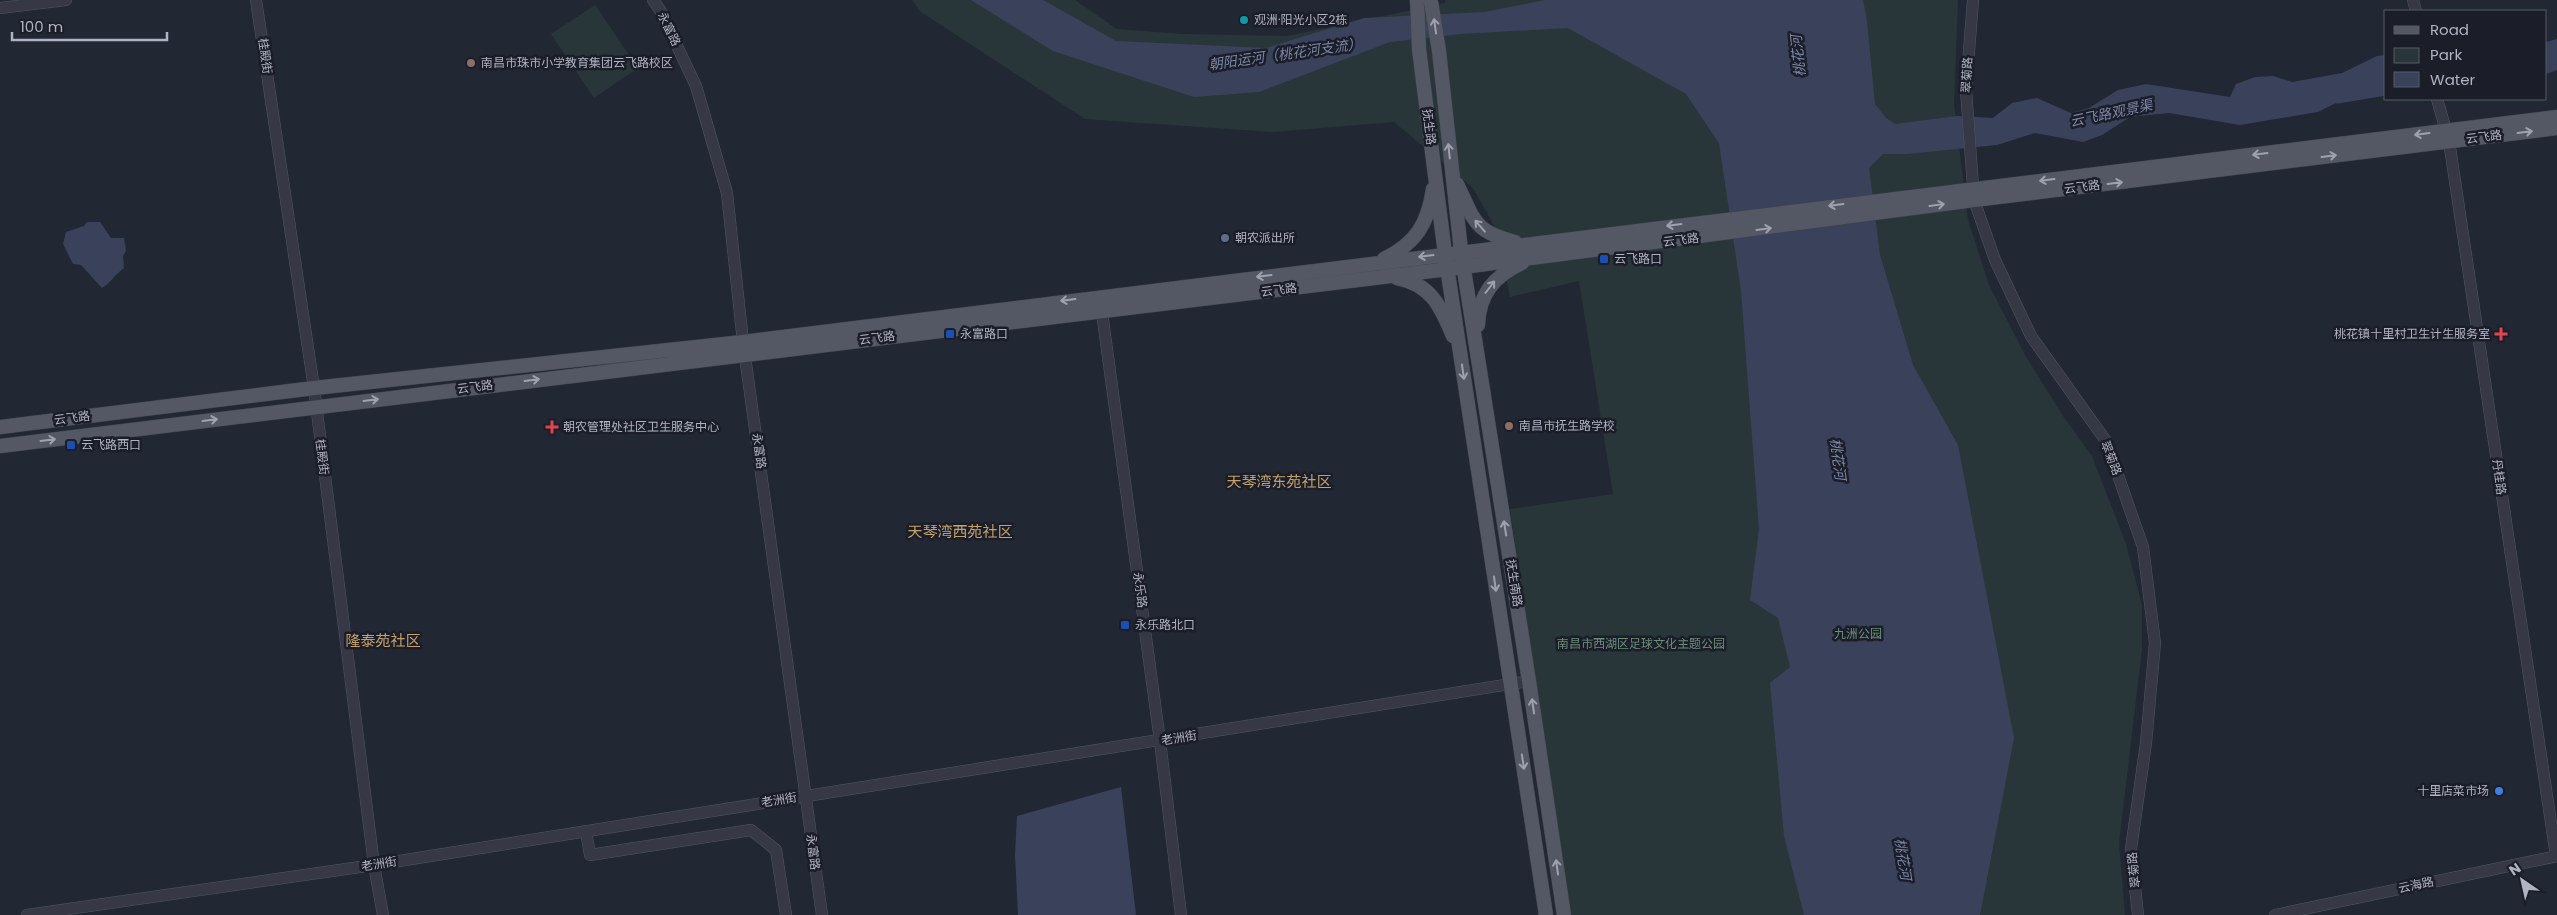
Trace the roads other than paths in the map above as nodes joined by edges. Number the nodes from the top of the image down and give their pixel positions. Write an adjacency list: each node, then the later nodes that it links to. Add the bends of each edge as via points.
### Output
1 (66, 0): 7 (street)
2 (256, 0): 29 (street, 桂殿街)
3 (653, 0): 26 (street, 永富路, via 696,86 728,193)
4 (1417, 0): 13 (main road, 抚生路, via 1419,49)
5 (1973, 0): 14 (street, 翠菊路, via 1966,90)
6 (1431, 1): 12 (main road, 抚生路, one-way to 6, bridge)
7 (0, 8)
8 (2438, 100): 11 (street, 丹桂路)
9 (2557, 117): 11 (main road, 云飞路)
10 (2557, 128): 11 (main road, 云飞路, one-way to 10)
11 (2448, 136): 14 (main road, 云飞路); 38 (street, 丹桂路)
12 (1452, 172): 16 (main road, one-way to 12, via 1482,231); 17 (main road, 抚生路)
13 (1435, 176): 18 (main road, 抚生路); 20 (main road, via 1431,204 1414,239)
14 (1973, 194): 15 (main road, 云飞路); 47 (street, 翠菊路, via 1995,260 2031,336 2106,441 2143,546 2155,643 2146,742 2131,849)
15 (1886, 206): 16 (main road, 云飞路, one-way to 16, via 1722,220); 19 (main road, 云飞路, one-way to 15, via 1715,235)
16 (1523, 244): 17 (main road, 云飞路)
17 (1461, 251): 18 (main road, 云飞路); 21 (main road, 抚生南路)
18 (1445, 254): 20 (main road, 云飞路, one-way to 20); 22 (main road, 抚生南路)
19 (1531, 258): 21 (main road, 云飞路); 27 (main road, one-way to 19, via 1479,308 1486,293 1505,273)
20 (1378, 262): 24 (main road, 云飞路, one-way to 24)
21 (1463, 267): 22 (main road, 云飞路); 27 (main road, 抚生南路)
22 (1448, 269): 23 (main road, 云飞路); 28 (main road, 抚生南路)
23 (1389, 276): 25 (main road, 云飞路); 28 (main road, via 1411,280 1428,291)
24 (1100, 296): 25 (street, 永乐路); 26 (main road, 云飞路, one-way to 26)
25 (1102, 311): 26 (main road, 云飞路); 35 (street, 永乐路)
26 (744, 348): 29 (main road, 云飞路); 30 (main road, 云飞路, one-way to 26); 36 (street, 永富路)
27 (1476, 350): 33 (main road, 抚生南路, one-way to 27)
28 (1460, 351): 34 (main road, 抚生南路, one-way to 34)
29 (314, 388): 30 (street, 桂殿街); 31 (main road, 云飞路)
30 (315, 406): 32 (main road, 云飞路, one-way to 30); 39 (street, 桂殿街)
31 (0, 427)
32 (0, 446)
33 (1529, 681): 34 (street, 老洲街); 46 (main road, 抚生南路, one-way to 33)
34 (1510, 685): 35 (street, 老洲街); 45 (main road, 抚生南路, one-way to 45)
35 (1160, 740): 36 (street, 老洲街); 44 (street, 永乐路)
36 (806, 796): 37 (street, 老洲街); 43 (street, 永富路)
37 (586, 831): 39 (street, 老洲街); 42 (street, via 590,855 751,830 776,850)
38 (2556, 856): 48 (street, 云海路)
39 (374, 865): 40 (street, 老洲街); 41 (street, 桂殿街)
40 (28, 915)
41 (383, 915)
42 (786, 915)
43 (822, 915)
44 (1181, 915)
45 (1546, 915)
46 (1564, 915)
47 (2138, 915)
48 (2275, 915)

